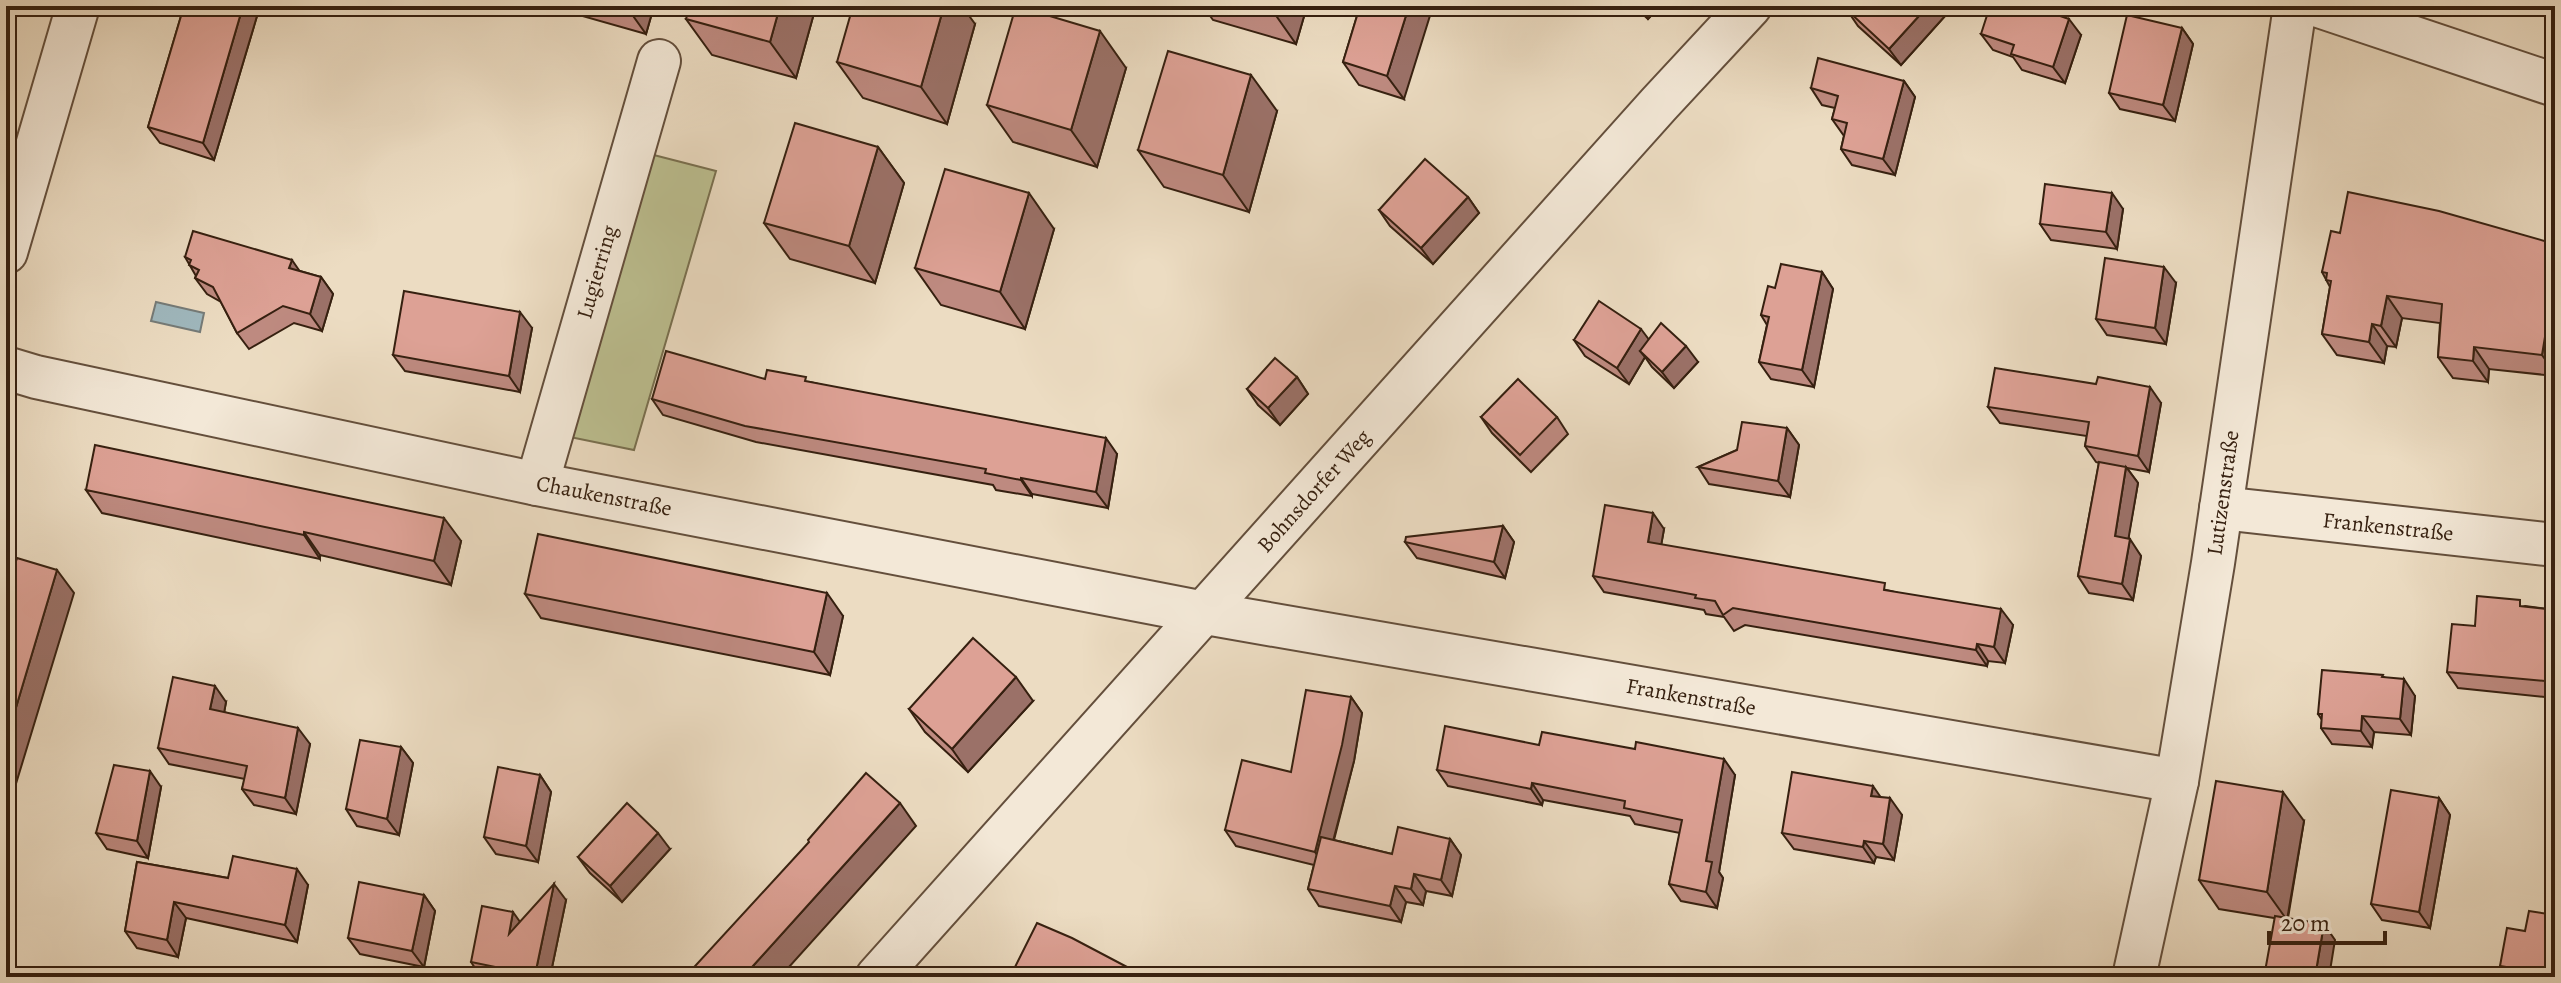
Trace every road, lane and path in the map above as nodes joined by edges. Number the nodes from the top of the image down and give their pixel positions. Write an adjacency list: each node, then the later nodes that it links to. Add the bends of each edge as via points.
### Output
1 (78, 6): 7 (street)
2 (1750, 6): 12 (street, Bohnsdorfer Weg)
3 (2295, 6): 10 (street, Lutizenstraße)
4 (2319, 6): 6 (street)
5 (659, 61): 9 (street, Lugierring)
6 (2555, 85)
7 (6, 252)
8 (6, 368): 9 (street, Chaukenstraße)
9 (537, 484): 12 (street, Chaukenstraße)
10 (2221, 508): 11 (street, Frankenstraße); 13 (street, Lutizenstraße)
11 (2555, 545)
12 (1205, 613): 13 (street, Frankenstraße); 14 (street, Bohnsdorfer Weg)
13 (2177, 781): 15 (street, Lutizenstraße)
14 (878, 977)
15 (2134, 977)

